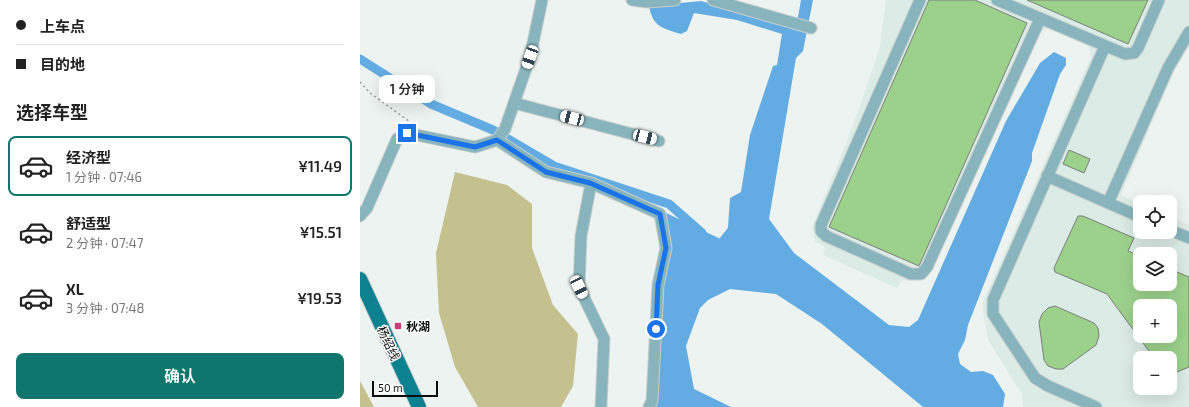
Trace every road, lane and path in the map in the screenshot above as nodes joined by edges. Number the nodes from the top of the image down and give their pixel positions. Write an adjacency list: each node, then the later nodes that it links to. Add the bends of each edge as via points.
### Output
1 (542, 0): 13 (street, via 530,57)
2 (632, 0): 3 (street)
3 (675, 0)
4 (713, 0): 9 (street)
5 (920, 0): 8 (street, via 820,225 826,236 911,274 921,274 927,267)
6 (996, 0): 8 (street)
7 (1159, 0): 11 (street, via 1134,53 1124,54)
8 (1040, 19): 11 (street)
9 (811, 28)
10 (1189, 32): 19 (street, via 1168,68)
11 (1105, 46): 17 (street)
12 (360, 82): 14 (path, via 370,93)
13 (514, 103): 15 (street, via 505,129); 16 (street)
14 (416, 125)
15 (497, 140): 18 (street, via 546,172); 21 (street, via 475,147 407,133 397,139 367,208)
16 (659, 141)
17 (1047, 176): 19 (street); 28 (street, via 993,300 993,314 1035,378)
18 (590, 183): 26 (street, via 581,236 579,287 604,339); 27 (street, via 660,214 666,248 658,285 652,401)
19 (1108, 203): 20 (street)
20 (1133, 214)
21 (360, 216)
22 (1177, 233): 23 (street)
23 (1189, 238)
24 (360, 279): 25 (main road, 杨绍线)
25 (419, 407)
26 (601, 407)
27 (649, 407)
28 (1096, 407)

